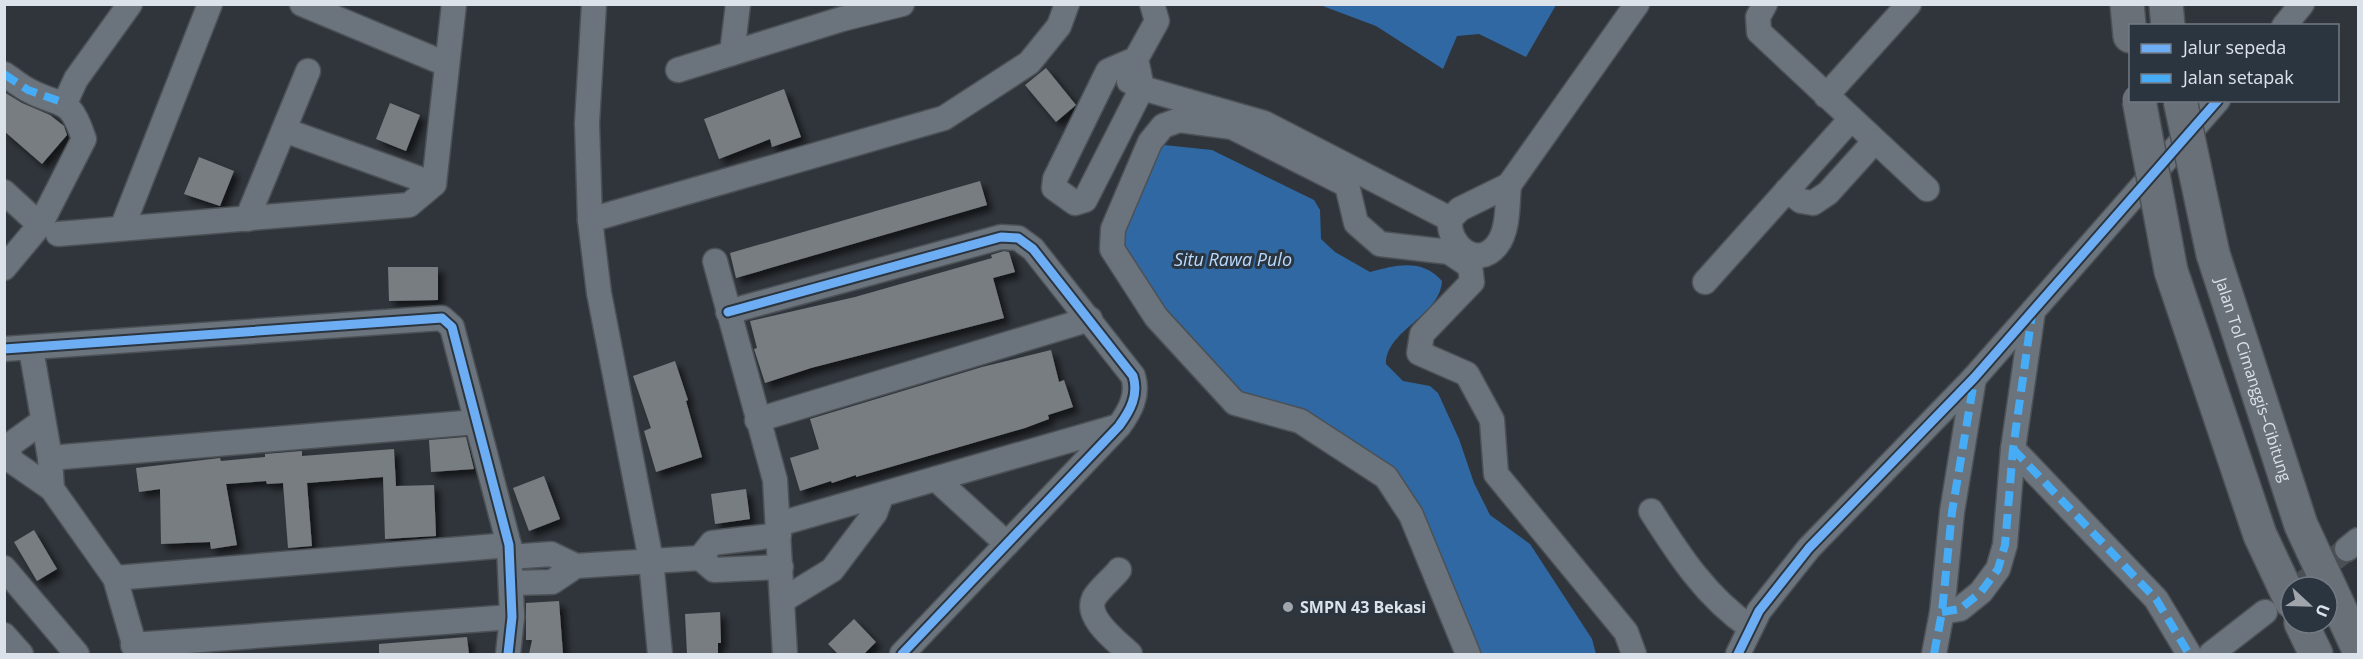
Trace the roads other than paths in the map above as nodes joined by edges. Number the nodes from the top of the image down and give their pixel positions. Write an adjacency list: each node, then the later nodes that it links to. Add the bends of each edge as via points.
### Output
1 (130, 4): 32 (street, via 76,79)
2 (210, 4): 44 (street)
3 (302, 4): 22 (street)
4 (454, 4): 22 (street)
5 (594, 4): 43 (street, via 587,123)
6 (738, 4): 20 (street)
7 (902, 4): 16 (street)
8 (1067, 4): 43 (street, via 1059,26 1029,63 944,118)
9 (1152, 4): 21 (street, via 1157,21)
10 (1637, 4): 37 (street)
11 (1765, 4): 28 (street, via 1758,17 1760,32)
12 (1909, 4): 28 (street)
13 (2127, 4): 19 (highway)
14 (2166, 4): 17 (highway)
15 (2302, 4): 18 (street)
16 (844, 12): 20 (street)
17 (2169, 24)
18 (2286, 24)
19 (2129, 25)
20 (732, 53): 23 (street)
21 (1136, 60): 25 (street); 27 (street)
22 (446, 64): 36 (street)
23 (678, 70)
24 (308, 71): 34 (street)
25 (1108, 71): 27 (street); 27 (street, via 1053,186 1075,203 1085,200)
26 (4, 74): 32 (street, via 28,90)
27 (1142, 88): 42 (street, via 1264,123)
28 (1826, 96): 33 (street)
29 (2139, 102): 77 (highway, bridge, via 2171,272 2260,536)
30 (2180, 102): 83 (highway, Jalan Tol Cimanggis–Cibitung, bridge, via 2213,254 2301,525)
31 (2216, 102): 49 (street)
32 (64, 103): 45 (street, via 76,115 84,139)
33 (1851, 119): 35 (street); 39 (street)
34 (284, 130): 36 (street); 41 (street)
35 (1875, 141): 38 (street); 39 (street, via 1828,193 1813,203)
36 (434, 184): 41 (street, via 409,205)
37 (1509, 185): 42 (street, via 1460,209); 42 (street, via 1502,235 1496,247 1484,254 1470,255 1458,247 1450,235)
38 (1927, 189)
39 (1787, 190): 48 (street)
40 (4, 192): 45 (street)
41 (247, 219): 44 (street)
42 (1450, 219)
43 (590, 220): 69 (street, via 598,293)
44 (123, 228): 45 (street)
45 (49, 230): 47 (street)
46 (715, 261): 50 (street)
47 (4, 268)
48 (1705, 282)
49 (2032, 311): 54 (street); 59 (street)
50 (728, 312): 51 (street, via 1001,237 1018,238 1029,245); 55 (street)
51 (1090, 319): 55 (street); 58 (street, via 1136,383 1129,413)
52 (4, 349): 53 (street)
53 (31, 349): 56 (street); 57 (street, via 442,318 452,327)
54 (1974, 378): 78 (street, via 1952,512); 80 (street, via 1809,548)
55 (757, 420): 65 (street, via 775,480)
56 (43, 421): 60 (street); 62 (street, via 10,444 8,453 14,462)
57 (476, 422): 60 (street); 67 (street)
58 (1119, 426): 61 (street); 66 (street)
59 (2013, 449): 78 (street, via 1998,569 1981,592 1960,609); 97 (street, via 2156,599)
60 (50, 458): 62 (street)
61 (936, 479): 63 (street); 66 (street)
62 (52, 489): 74 (street)
63 (881, 497): 65 (street); 76 (street, via 875,513 832,570)
64 (1651, 511): 80 (street, via 1704,588)
65 (779, 530): 68 (street, via 712,543); 71 (street)
66 (1007, 544): 91 (street)
67 (510, 551): 70 (street, via 551,554); 74 (street); 75 (street)
68 (700, 558): 69 (street); 71 (street, via 714,570)
69 (651, 560): 70 (street); 89 (street)
70 (576, 566): 75 (street, via 552,582)
71 (781, 567): 76 (street)
72 (4, 568): 87 (street)
73 (1119, 570): 92 (street, via 1092,604 1094,617)
74 (115, 578): 84 (street)
75 (511, 584): 79 (street)
76 (783, 600): 90 (street)
77 (2278, 607): 85 (street)
78 (1942, 612): 96 (street)
79 (512, 617): 84 (street); 88 (street)
80 (1750, 627): 95 (street)
81 (4, 635): 86 (street)
82 (2307, 635): 98 (highway)
83 (2358, 648)
84 (135, 650)
85 (2215, 653)
86 (21, 654)
87 (77, 654)
88 (508, 654)
89 (660, 654)
90 (785, 654)
91 (902, 654)
92 (1130, 654)
93 (1468, 654): 94 (street, via 1411,514 1386,477 1300,421 1235,403 1156,317 1112,249 1113,229 1150,142 1163,126 1179,120 1232,127 1347,185 1356,223 1380,244 1449,252 1470,266 1472,282 1422,334 1419,353 1467,374 1492,420 1496,474 1626,632)
94 (1634, 654)
95 (1738, 654)
96 (1934, 654)
97 (2189, 654)
98 (2316, 654)

